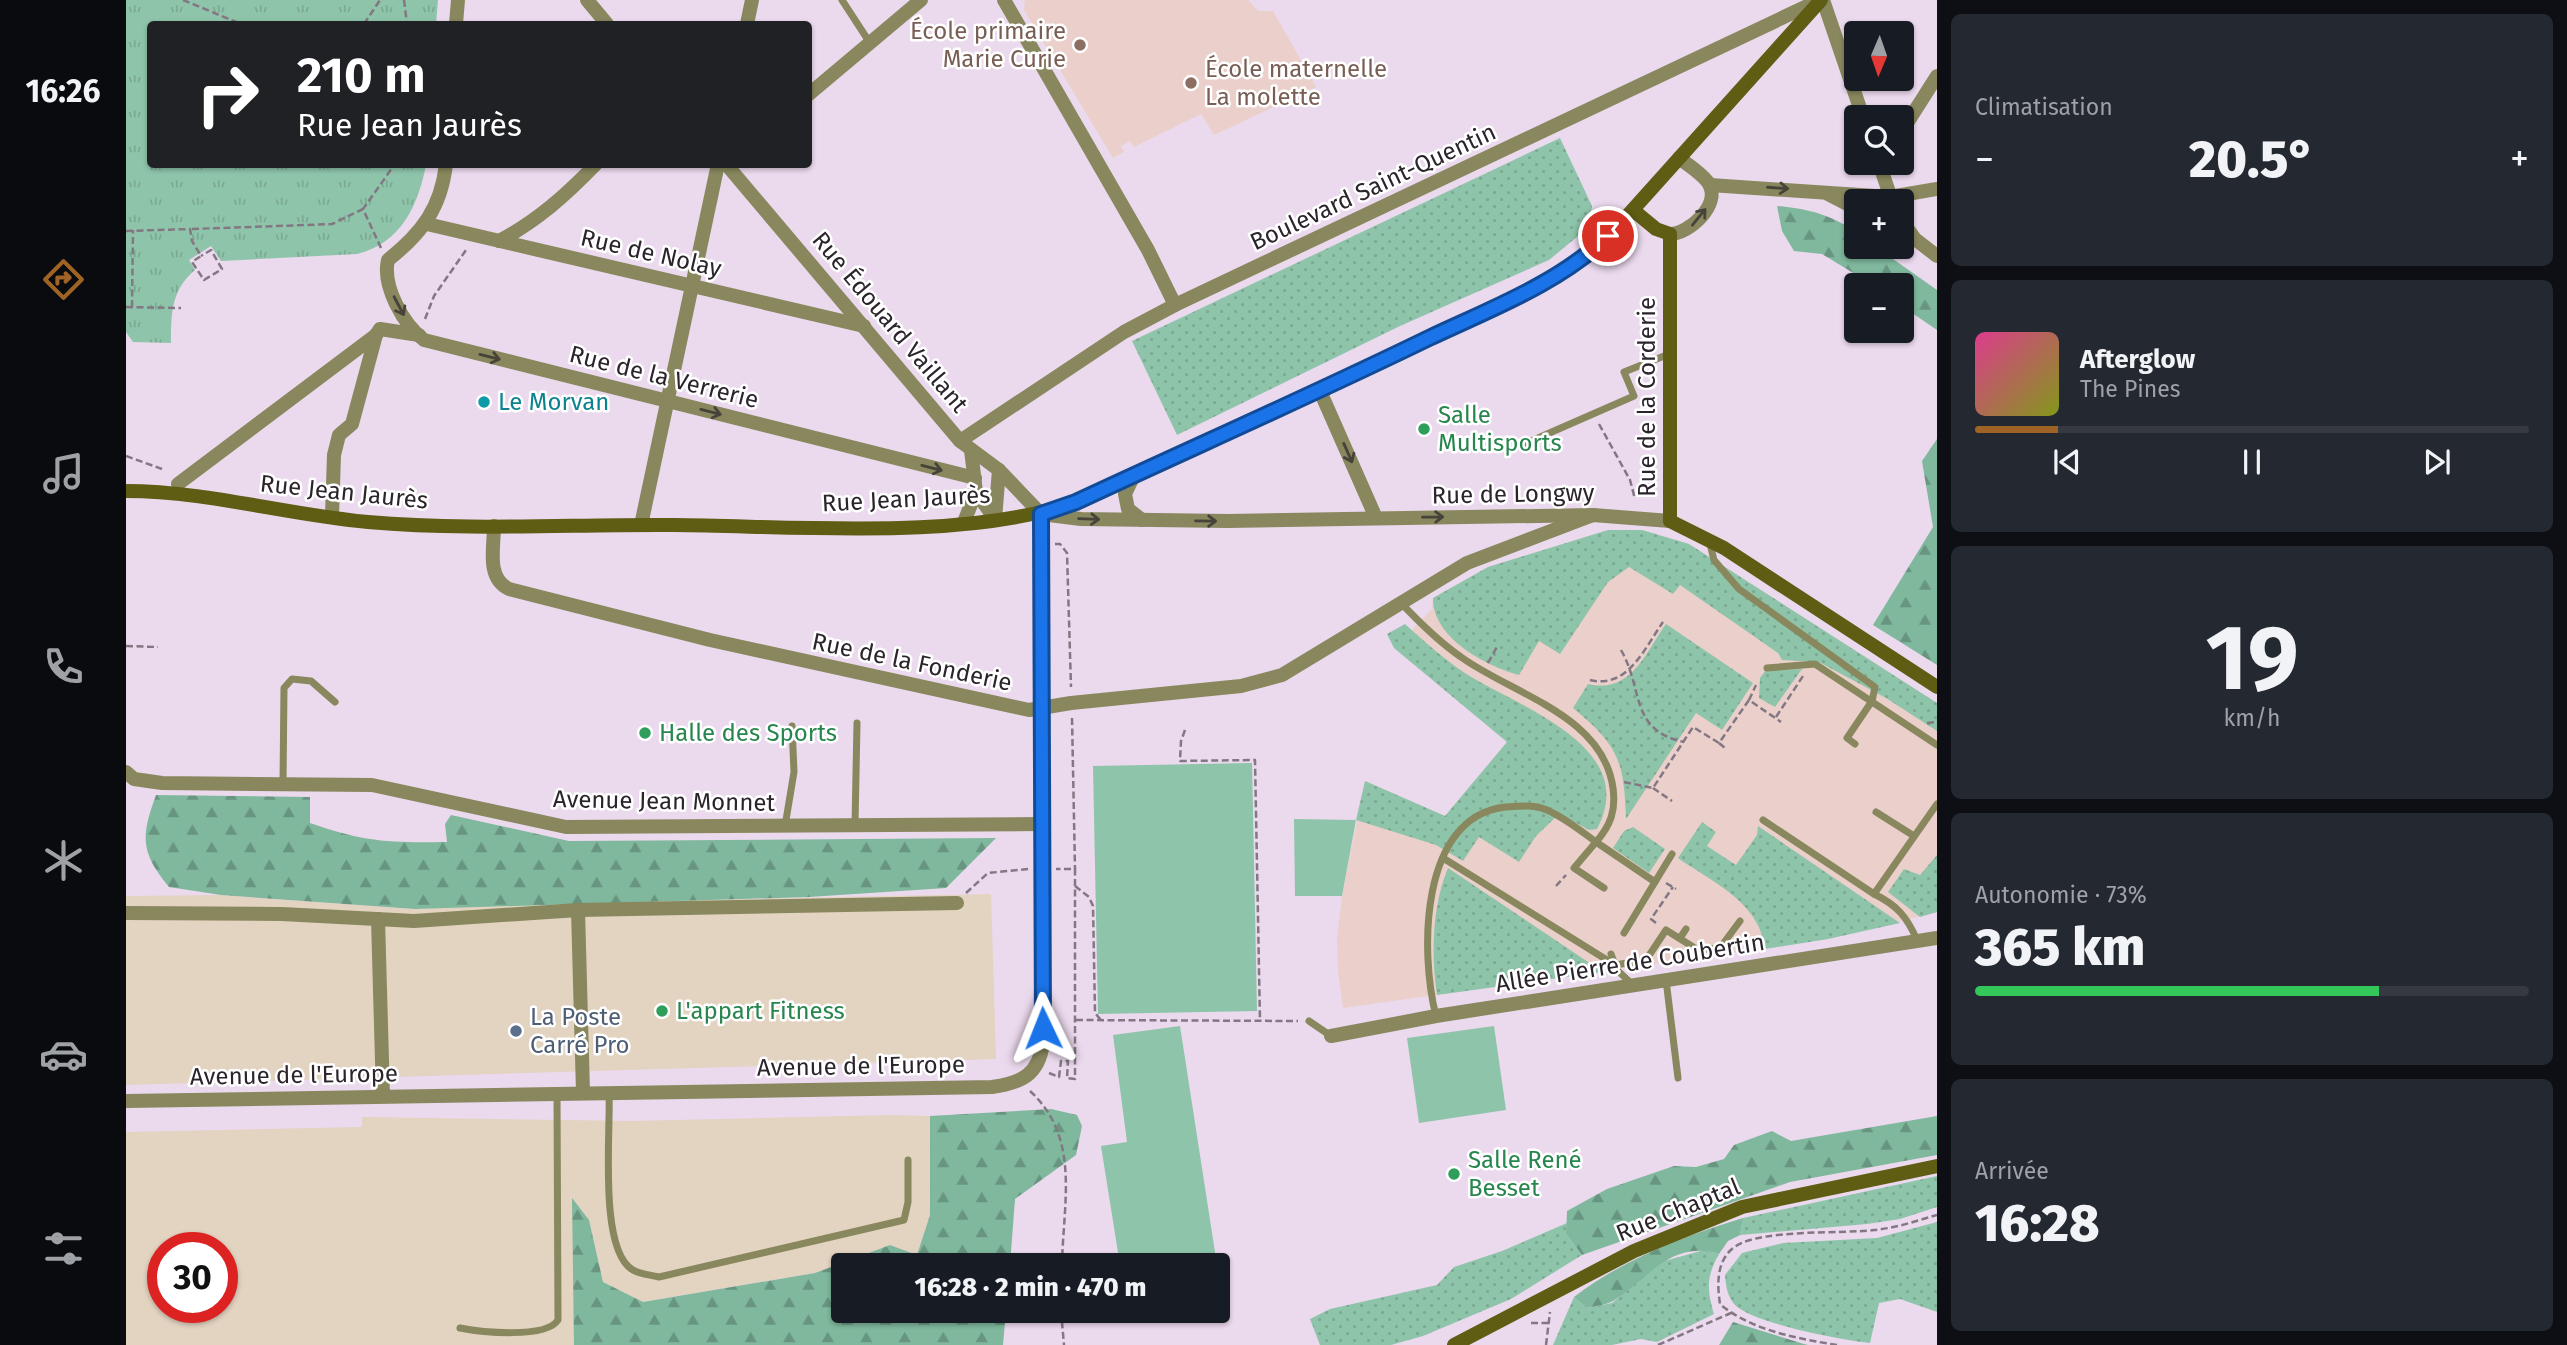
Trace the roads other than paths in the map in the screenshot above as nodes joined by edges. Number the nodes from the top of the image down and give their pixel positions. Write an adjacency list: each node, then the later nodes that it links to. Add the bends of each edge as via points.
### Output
1 (458, 0): 8 (street)
2 (587, 0): 9 (street)
3 (752, 0): 10 (street)
4 (842, 0): 11 (lane)
5 (921, 0): 11 (street)
6 (1004, 0): 34 (street)
7 (1821, 0): 14 (street); 16 (main road, Rue Jean Jaurès); 34 (street, Boulevard Saint-Quentin)
8 (456, 21)
9 (604, 21)
10 (748, 21)
11 (871, 43): 13 (street)
12 (1937, 76): 15 (street)
13 (812, 92)
14 (1859, 105)
15 (1914, 112)
16 (1679, 158): 21 (street); 27 (main road, Rue Jean Jaurès)
17 (445, 168): 28 (street, via 437,205)
18 (592, 168): 31 (street, via 549,210)
19 (717, 168): 33 (street)
20 (729, 168): 35 (street, Rue Édouard Vaillant)
21 (1710, 185): 23 (street, one-way to 23); 29 (street, one-way to 21, via 1686,232 1710,205)
22 (1937, 189): 25 (street)
23 (1820, 191): 24 (street); 26 (street)
24 (1844, 194)
25 (1914, 194)
26 (1844, 203)
27 (1633, 210): 29 (main road); 39 (main road, Rue Jean Jaurès, via 1596,247 1553,278)
28 (427, 224): 31 (street, Rue de Nolay); 37 (street, one-way to 37, via 385,259 389,286)
29 (1670, 234): 38 (main road, Rue de la Corderie)
30 (1914, 239): 32 (street)
31 (499, 241): 33 (street, Rue de Nolay)
32 (1937, 256)
33 (692, 286): 35 (street, Rue de Nolay); 40 (street)
34 (1175, 305): 41 (street, Boulevard Saint-Quentin, via 1124,332)
35 (864, 326): 41 (street, Rue Édouard Vaillant)
36 (376, 335): 37 (street, Rue de la Verrerie, via 387,328); 45 (street); 50 (street, via 352,424 338,435)
37 (419, 335): 40 (street, Rue de la Verrerie, one-way to 40, via 433,343)
38 (1670, 353): 42 (lane, via 1624,372 1634,396); 54 (main road, Rue de la Corderie)
39 (1320, 391): 44 (main road, Rue Jean Jaurès); 51 (street, one-way to 51)
40 (667, 401): 46 (street, Rue de la Verrerie, one-way to 46); 56 (street)
41 (966, 445): 43 (street, Rue Édouard Vaillant); 46 (street)
42 (1521, 445)
43 (999, 470): 48 (street, Rue Édouard Vaillant); 52 (street)
44 (1134, 475): 48 (main road, Rue Jean Jaurès); 53 (street, via 1125,494 1128,509)
45 (178, 484)
46 (975, 485): 52 (street); 55 (street)
47 (126, 491): 50 (main road, Rue Jean Jaurès)
48 (1041, 514): 52 (main road, Rue Jean Jaurès); 53 (street, Rue de Longwy, one-way to 53); 64 (street)
49 (1592, 515): 51 (street, Rue de Longwy, one-way to 49); 54 (street, Rue de Longwy); 59 (street, Rue de la Fonderie, via 1467,563)
50 (332, 516): 57 (main road, Rue Jean Jaurès, via 388,523)
51 (1376, 518): 53 (street, Rue de Longwy, one-way to 51)
52 (995, 519): 55 (main road, Rue Jean Jaurès)
53 (1142, 520)
54 (1670, 521): 58 (main road, Rue de Longwy)
55 (964, 522): 56 (main road, Rue Jean Jaurès, via 861,527)
56 (640, 525): 57 (main road, Rue Jean Jaurès)
57 (494, 526): 64 (street, Rue de la Fonderie, via 494,575 509,589 1013,709)
58 (1710, 540): 61 (main road, Rue de Longwy); 62 (lane, via 1714,560 1739,589 1875,687)
59 (1401, 603): 64 (street, Rue de la Fonderie, via 1331,648 1268,680); 78 (lane, via 1459,656 1540,703 1592,741 1612,780 1613,817)
60 (1767, 668): 62 (lane, via 1815,664)
61 (1937, 687)
62 (1872, 701): 67 (lane, via 1847,738); 68 (lane)
63 (335, 702): 70 (lane, via 311,681 292,679 284,688)
64 (1040, 708): 74 (street)
65 (857, 723): 75 (lane)
66 (792, 726): 76 (lane, via 794,772)
67 (1855, 744)
68 (1937, 745)
69 (126, 772): 70 (street, Avenue Jean Monnet, via 147,782)
70 (283, 784): 76 (street, Avenue Jean Monnet, via 372,785 566,827)
71 (1937, 804): 77 (lane)
72 (1876, 812): 77 (lane)
73 (1763, 820): 83 (lane)
74 (1040, 824): 75 (street, Avenue Jean Monnet); 103 (street, Avenue de l'Europe, via 1043,1043 1037,1067 1019,1081 992,1087)
75 (855, 825): 76 (street, Avenue Jean Monnet)
76 (785, 826)
77 (1914, 836): 83 (lane)
78 (1596, 842): 80 (lane, via 1546,810 1520,806 1482,813 1467,822); 81 (lane); 82 (lane, via 1574,868)
79 (1672, 854): 81 (lane)
80 (1443, 858): 95 (lane); 98 (lane, via 1435,878 1429,928 1429,988)
81 (1655, 882): 90 (lane)
82 (1604, 888)
83 (1874, 894): 93 (lane, via 1892,902 1909,920)
84 (960, 900): 85 (street)
85 (578, 910): 87 (street, via 414,921); 102 (street)
86 (126, 913): 87 (street)
87 (379, 919): 105 (street)
88 (1740, 921): 91 (lane, via 1720,948 1698,950)
89 (1686, 929): 91 (lane)
90 (1623, 933)
91 (1680, 938): 95 (lane, via 1666,930 1646,960)
92 (1937, 939): 93 (street, Allée Pierre de Coubertin)
93 (1917, 941): 96 (street, Allée Pierre de Coubertin)
94 (1611, 954): 95 (lane)
95 (1615, 965): 97 (lane)
96 (1666, 980): 97 (street, Allée Pierre de Coubertin); 101 (lane)
97 (1633, 985): 98 (street, Allée Pierre de Coubertin)
98 (1436, 1016): 100 (street, Allée Pierre de Coubertin)
99 (1309, 1021): 100 (lane)
100 (1331, 1036)
101 (1678, 1078)
102 (583, 1092): 103 (street, Avenue de l'Europe); 104 (street, Avenue de l'Europe)
103 (609, 1092): 107 (lane, via 615,1248 632,1270 659,1277 904,1220)
104 (557, 1093): 105 (street, Avenue de l'Europe); 109 (lane, via 558,1320 537,1332)
105 (383, 1096): 106 (street, Avenue de l'Europe)
106 (126, 1101)
107 (908, 1160)
108 (1937, 1166): 110 (main road, Rue Chaptal, via 1742,1207 1633,1251)
109 (460, 1328)
110 (1454, 1345)

